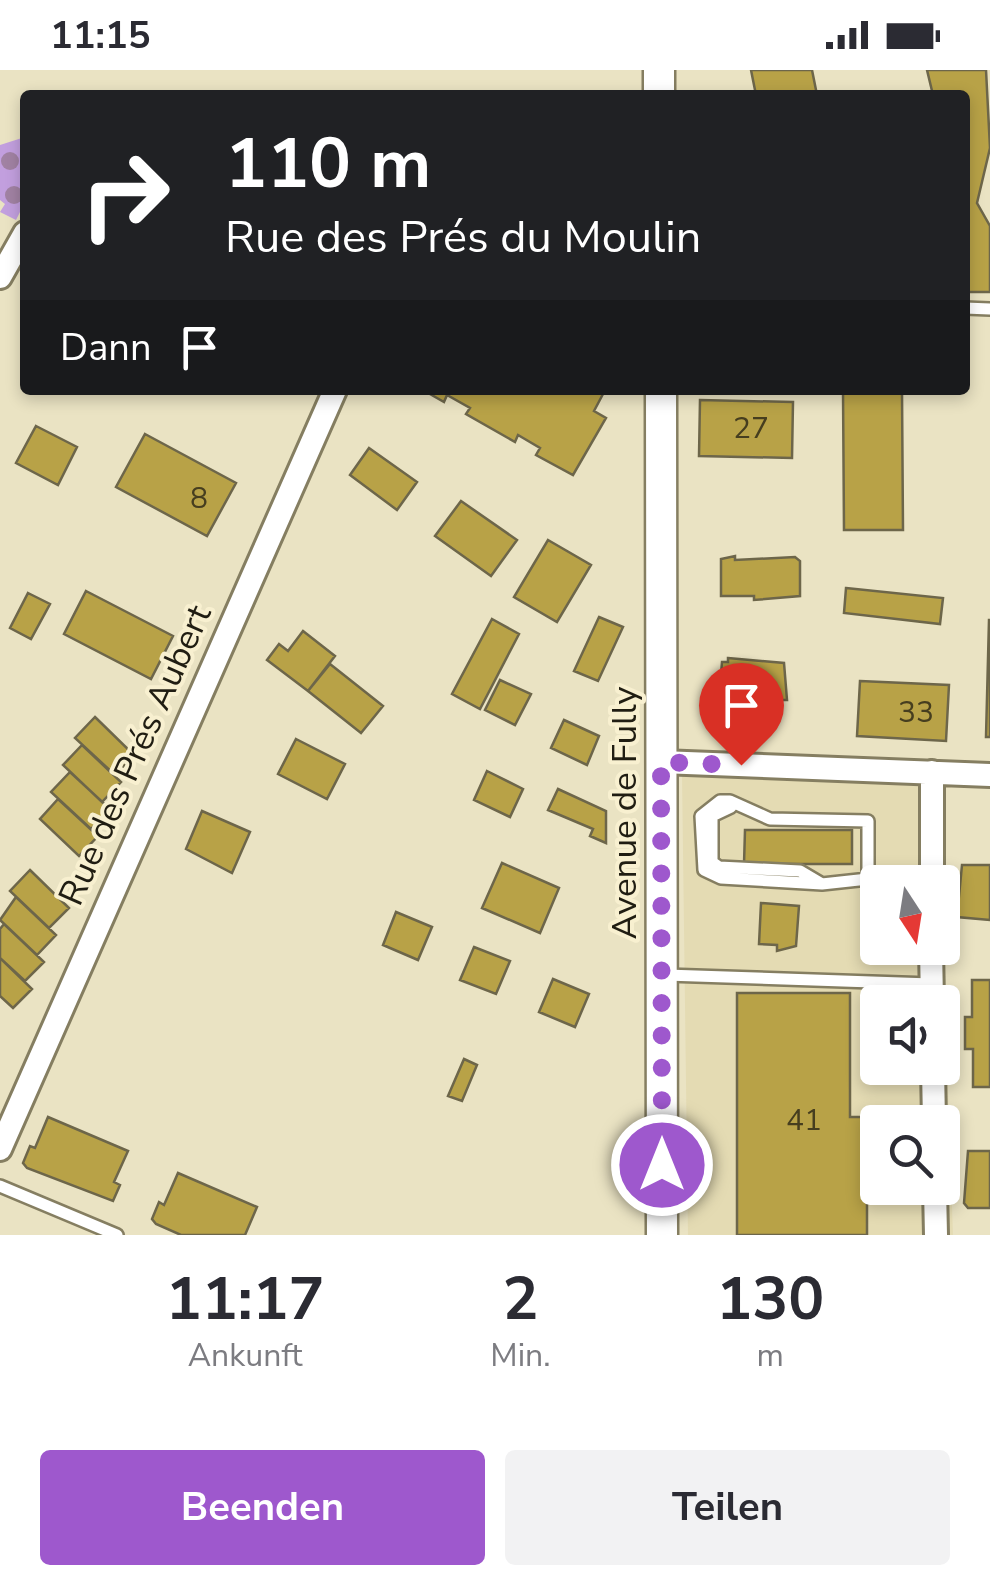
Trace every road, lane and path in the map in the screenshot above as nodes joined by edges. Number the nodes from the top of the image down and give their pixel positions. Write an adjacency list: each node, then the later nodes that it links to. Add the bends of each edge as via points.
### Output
1 (20, 241): 2 (street)
2 (0, 277)
3 (333, 395): 12 (street, Rue des Prés Aubert)
4 (661, 395): 5 (main road, Avenue de Fully)
5 (661, 762): 6 (street); 10 (main road, Avenue de Fully)
6 (932, 772): 7 (street); 9 (street)
7 (990, 775)
8 (755, 812): 8 (lane, via 868,821 868,878 822,884 721,878 704,870 701,816 709,806 730,801)
9 (932, 865)
10 (662, 975): 11 (lane); 16 (main road, Avenue de Fully)
11 (860, 988)
12 (0, 1149)
13 (0, 1186): 15 (lane)
14 (935, 1205): 17 (street)
15 (117, 1235)
16 (662, 1235)
17 (936, 1235)

